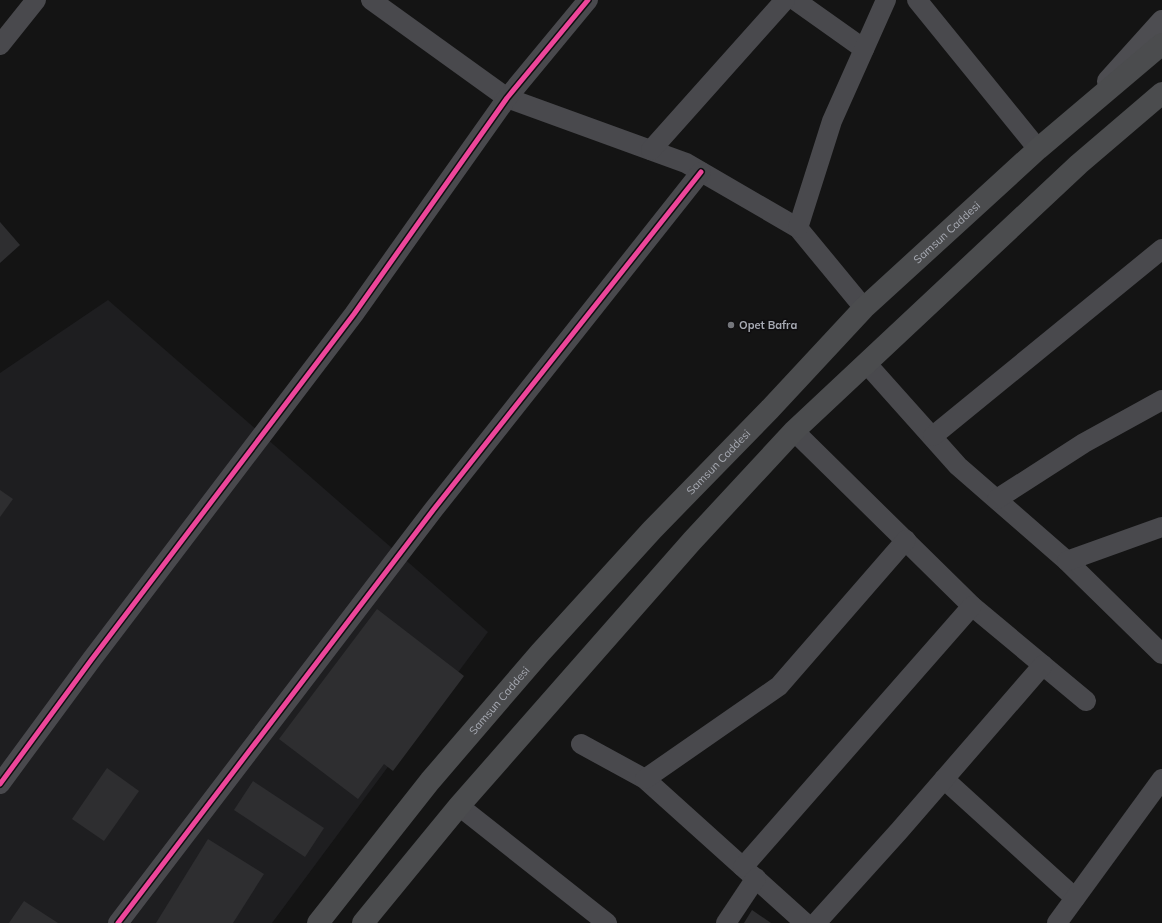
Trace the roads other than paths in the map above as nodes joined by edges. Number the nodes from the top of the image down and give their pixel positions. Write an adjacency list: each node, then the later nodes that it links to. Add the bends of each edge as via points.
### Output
1 (36, 0): 10 (street)
2 (371, 0): 13 (street)
3 (588, 0): 13 (street)
4 (785, 0): 16 (street)
5 (795, 0): 11 (street)
6 (886, 0): 11 (street)
7 (917, 0): 15 (street)
8 (1162, 20): 14 (street)
9 (1162, 44): 14 (highway, Samsun Caddesi)
10 (0, 45)
11 (864, 49): 18 (street, via 832,121)
12 (1160, 96): 21 (highway, via 1079,164)
13 (507, 98): 16 (street); 37 (street, via 354,314)
14 (1079, 113): 15 (highway, Samsun Caddesi)
15 (1038, 149): 20 (highway, Samsun Caddesi)
16 (651, 150): 17 (street, via 686,163)
17 (701, 172): 18 (street); 42 (street, via 434,509)
18 (798, 228): 20 (street)
19 (1160, 253): 24 (street)
20 (864, 308): 43 (highway, Samsun Caddesi, via 652,530 540,653 430,781)
21 (866, 364): 23 (highway); 24 (street)
22 (1162, 400): 25 (street, via 1084,443)
23 (794, 431): 27 (street); 38 (highway, via 692,541)
24 (933, 436): 25 (street, via 958,466)
25 (997, 499): 28 (street)
26 (1162, 527): 28 (street)
27 (906, 540): 29 (street); 34 (street, via 779,686)
28 (1068, 561): 30 (street)
29 (972, 606): 31 (street); 39 (street)
30 (1162, 654)
31 (1043, 665): 32 (street); 35 (street)
32 (1086, 701)
33 (581, 744): 34 (street)
34 (646, 779): 39 (street)
35 (944, 779): 40 (street); 48 (street)
36 (1162, 779): 40 (street)
37 (0, 784)
38 (458, 806): 44 (highway); 45 (street)
39 (749, 873): 46 (street); 47 (street)
40 (1075, 898): 41 (street)
41 (1059, 922)
42 (118, 923)
43 (318, 923)
44 (363, 923)
45 (606, 923)
46 (726, 923)
47 (805, 923)
48 (816, 923)

